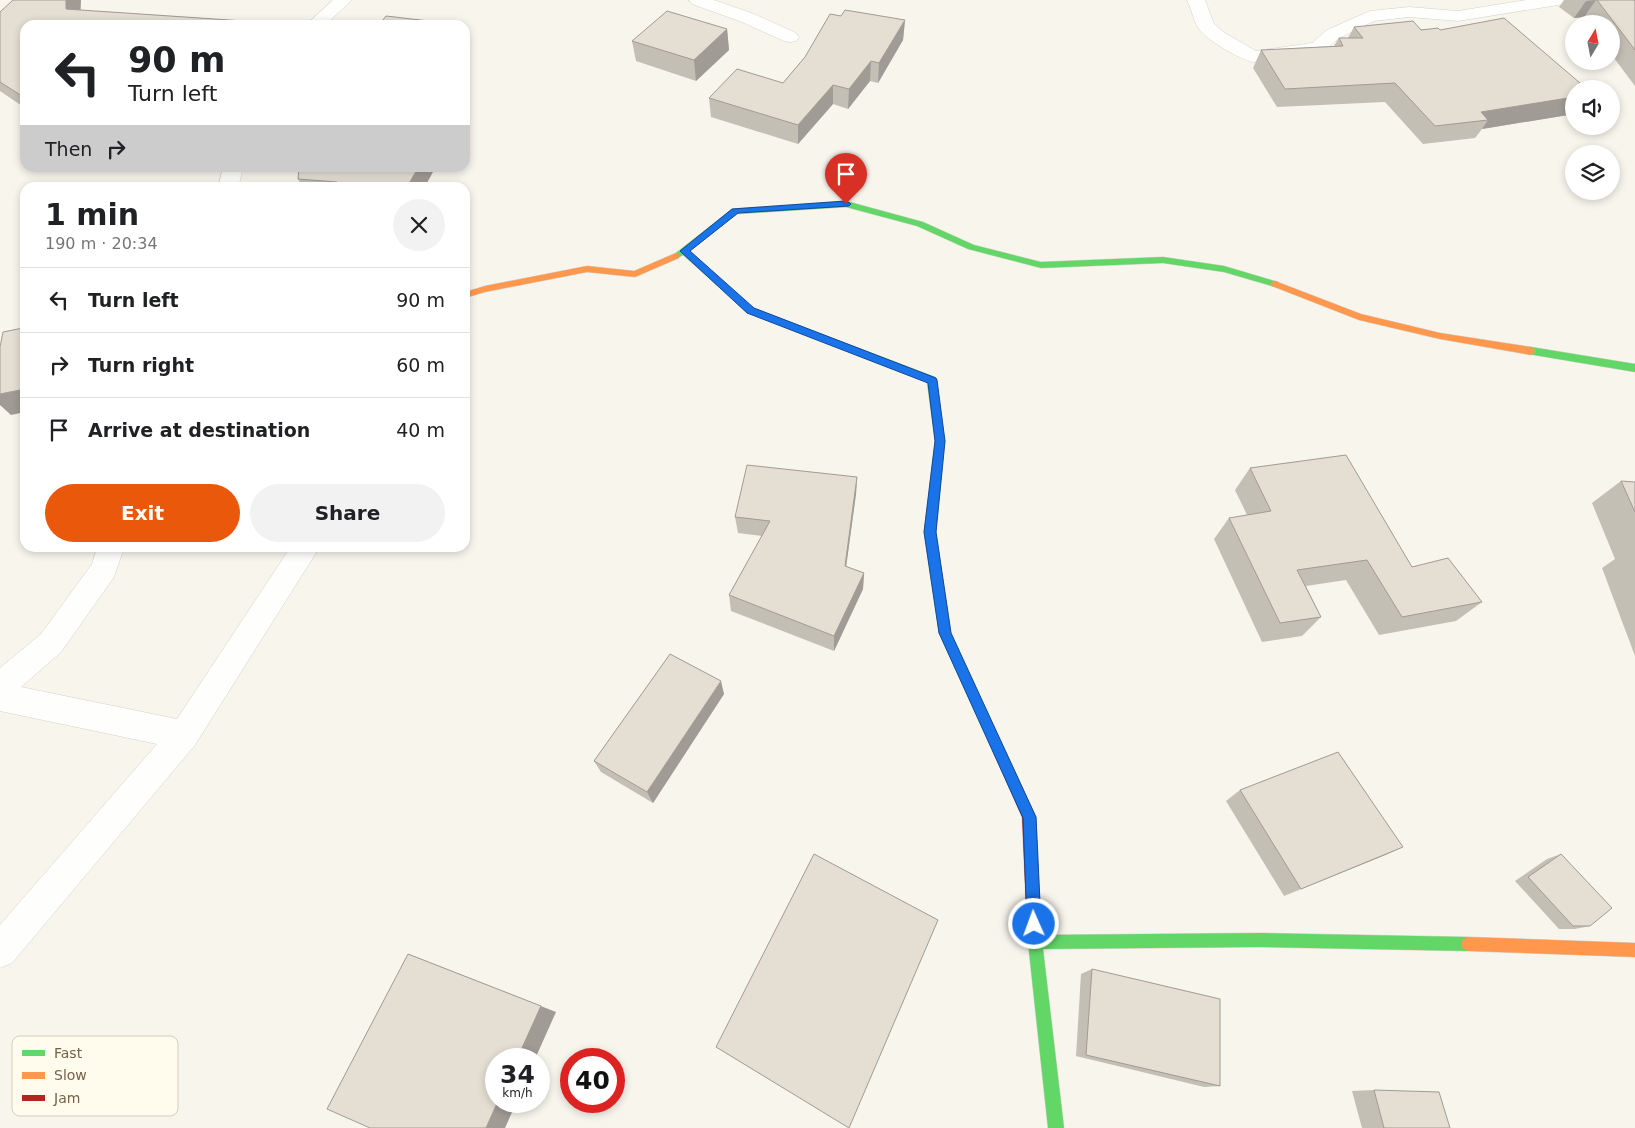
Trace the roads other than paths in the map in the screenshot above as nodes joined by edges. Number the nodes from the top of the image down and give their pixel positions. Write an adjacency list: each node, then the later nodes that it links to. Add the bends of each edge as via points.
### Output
1 (343, 0): 5 (street)
2 (698, 0): 6 (street)
3 (1196, 0): 4 (street, via 1206,26 1252,57 1317,48 1333,34 1370,16 1409,12 1458,16)
4 (1558, 0)
5 (321, 20)
6 (790, 37)
7 (684, 251): 8 (street, via 635,274 587,269); 9 (street, via 735,211 846,204 920,224 972,246 1041,265 1163,260 1224,269 1290,288 1359,317 1440,336); 15 (street, via 750,310 932,380 940,441 930,532 945,633 1030,817)
8 (470, 294)
9 (1635, 368)
10 (111, 552): 12 (street, via 104,570 51,642)
11 (302, 552): 14 (street)
12 (0, 686)
13 (0, 697): 14 (street)
14 (184, 735): 17 (street)
15 (1035, 942): 16 (street, via 1183,939 1461,943); 18 (street)
16 (1635, 950)
17 (0, 951)
18 (1056, 1128)

